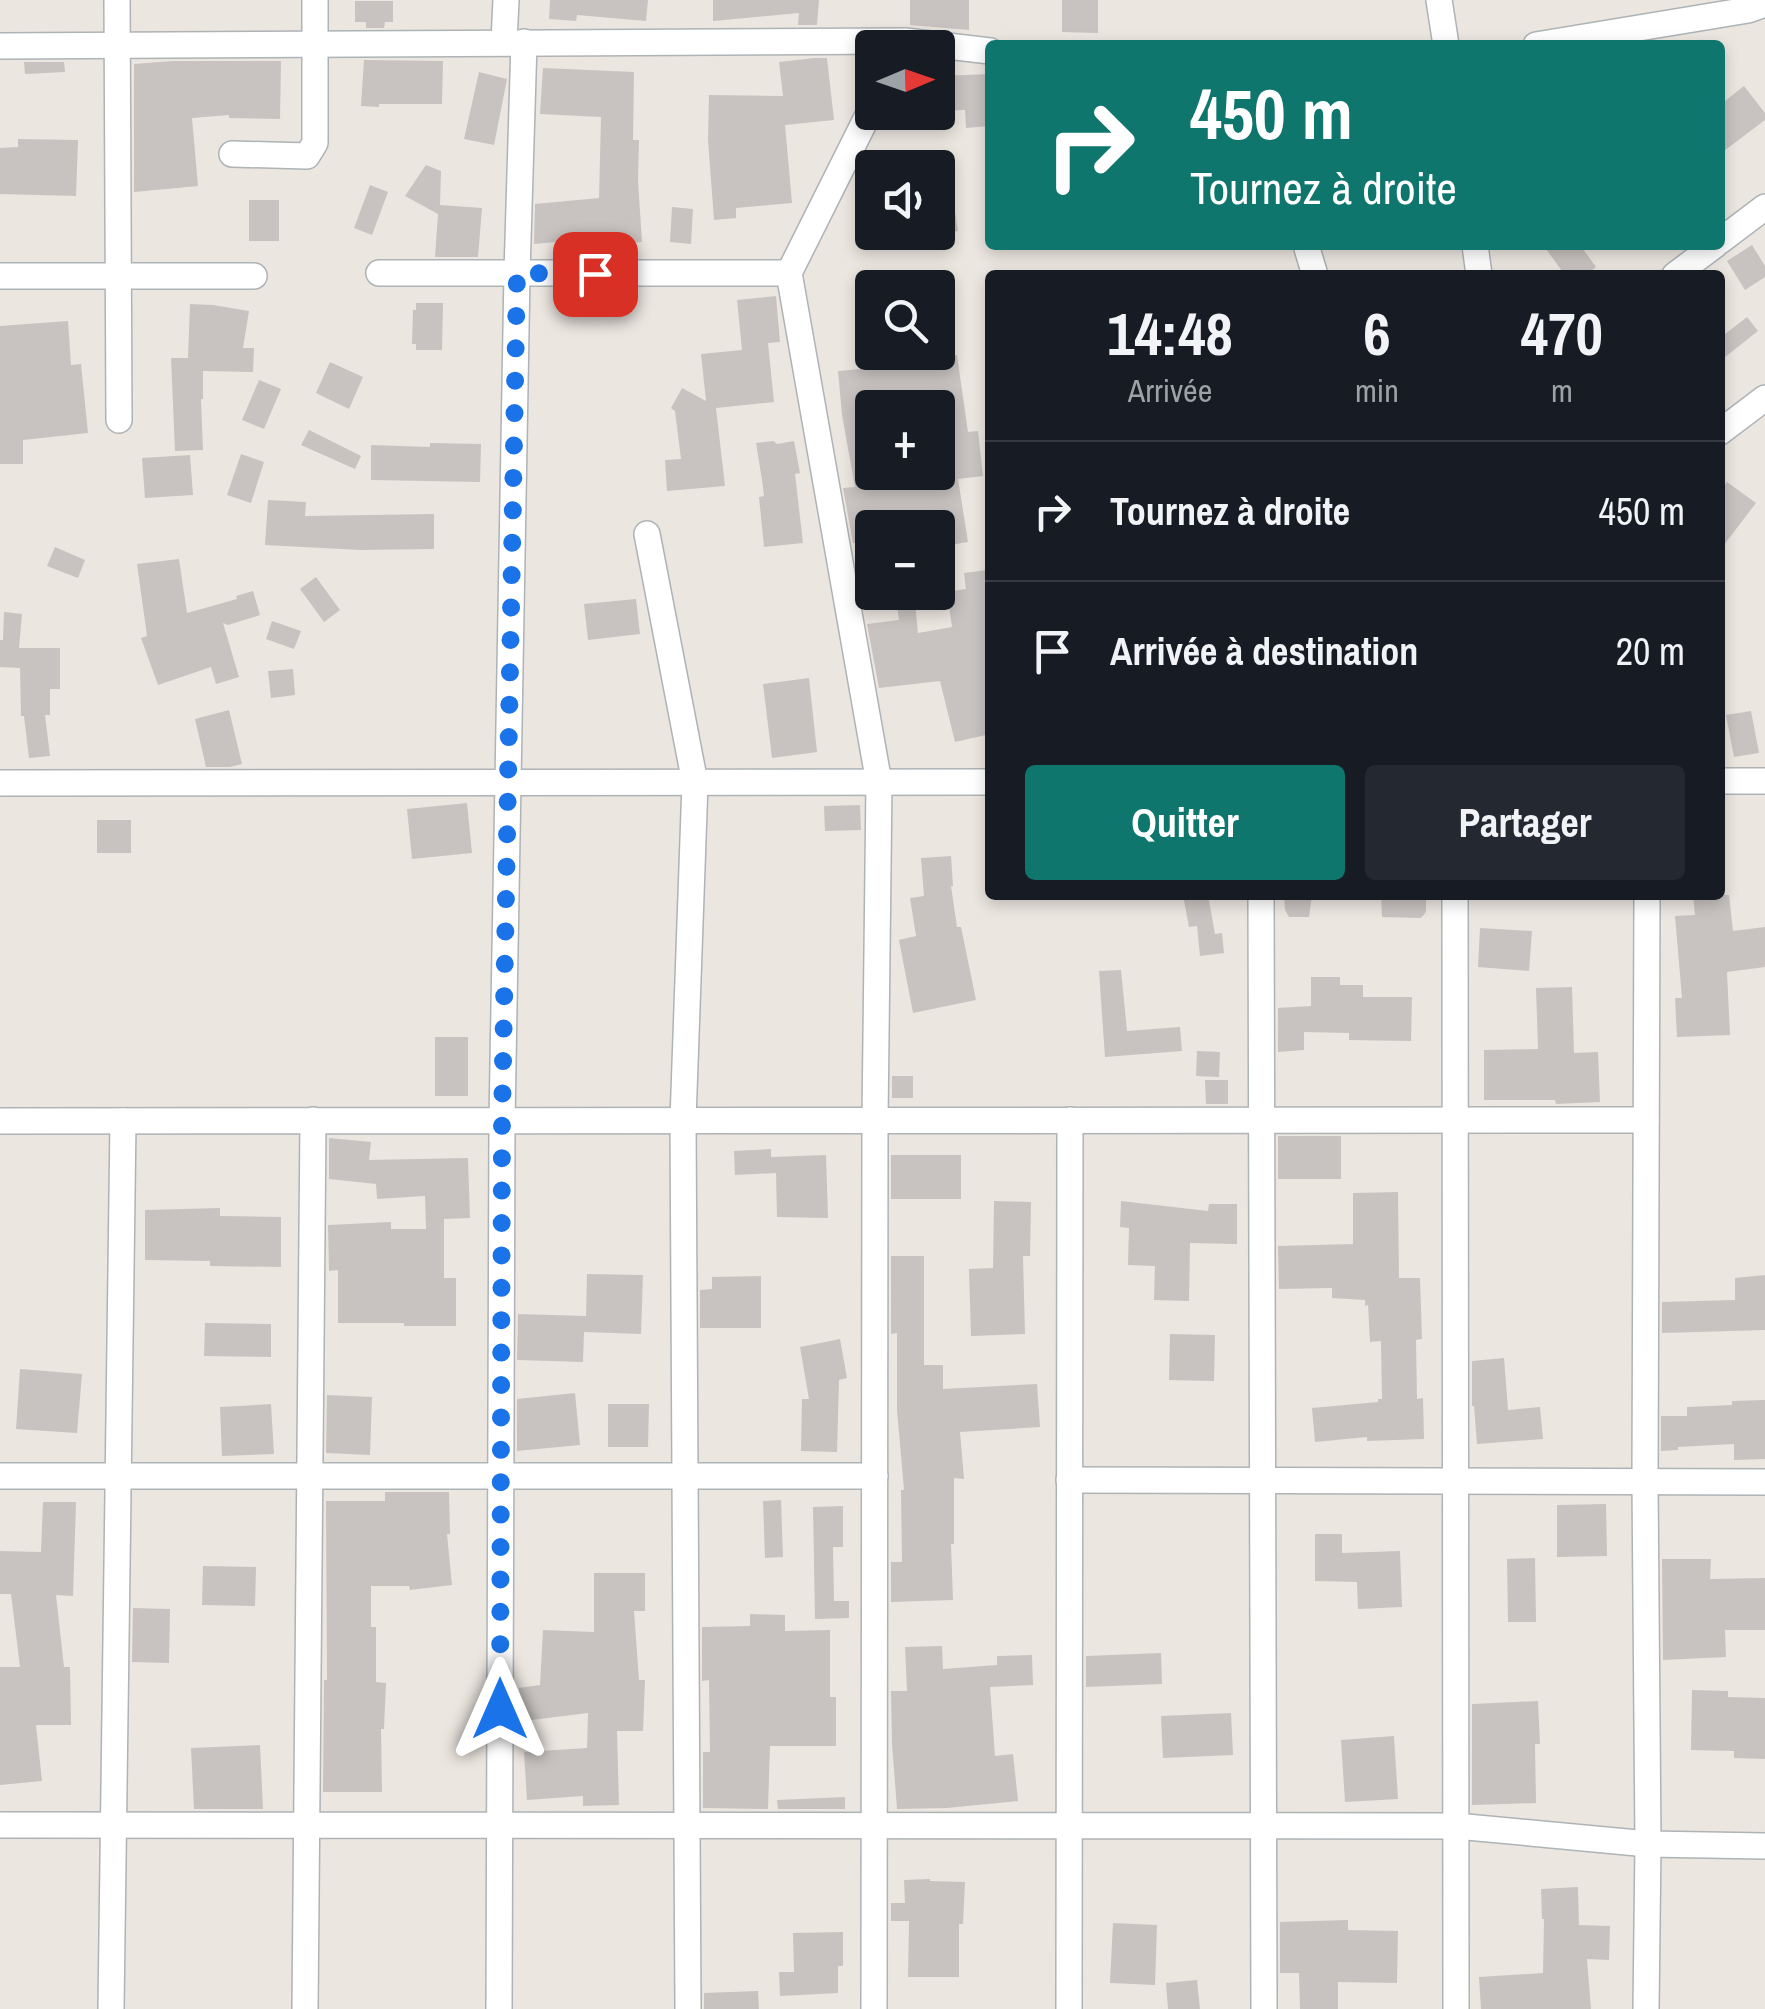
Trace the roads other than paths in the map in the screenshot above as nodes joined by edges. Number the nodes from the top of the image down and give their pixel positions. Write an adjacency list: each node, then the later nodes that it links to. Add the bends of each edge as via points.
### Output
1 (117, 0): 12 (street)
2 (314, 0): 9 (street)
3 (506, 0): 8 (street)
4 (1439, 0): 6 (street)
5 (1765, 4): 7 (street)
6 (1445, 40)
7 (1566, 40)
8 (514, 42): 9 (street); 10 (street); 22 (street)
9 (314, 44): 12 (street); 16 (street, via 316,143 308,156)
10 (855, 44)
11 (0, 46): 12 (street)
12 (116, 46): 25 (street)
13 (955, 48): 14 (street)
14 (985, 51)
15 (860, 130): 23 (street)
16 (232, 154)
17 (1765, 207): 18 (street)
18 (1725, 237)
19 (1708, 250): 20 (street)
20 (1682, 270)
21 (379, 273): 22 (street)
22 (517, 273): 23 (street); 33 (street)
23 (790, 274): 37 (street)
24 (0, 276): 25 (street)
25 (118, 276): 26 (street); 28 (street)
26 (254, 276)
27 (1765, 398): 29 (street)
28 (119, 420)
29 (1725, 428)
30 (646, 534): 36 (street)
31 (1725, 781): 32 (street)
32 (1765, 781)
33 (507, 782): 35 (street); 36 (street); 42 (street)
34 (985, 782): 37 (street)
35 (0, 783)
36 (695, 783): 37 (street); 43 (street)
37 (879, 784): 44 (street)
38 (1261, 900): 46 (street)
39 (1455, 900): 47 (street)
40 (1647, 900): 48 (street)
41 (313, 1120): 42 (street); 50 (street); 53 (street)
42 (502, 1120): 43 (street); 54 (street)
43 (683, 1120): 44 (street); 55 (street)
44 (876, 1120): 45 (street); 56 (street)
45 (1070, 1120): 46 (street); 57 (street)
46 (1262, 1120): 47 (street); 58 (street)
47 (1455, 1120): 48 (street); 59 (street)
48 (1646, 1120): 60 (street)
49 (0, 1121): 50 (street)
50 (123, 1121): 52 (street)
51 (0, 1476): 52 (street)
52 (118, 1476): 53 (street); 63 (street)
53 (310, 1476): 54 (street); 64 (street)
54 (500, 1476): 55 (street); 65 (street)
55 (685, 1476): 56 (street); 66 (street)
56 (875, 1476): 67 (street)
57 (1070, 1480): 58 (street); 68 (street)
58 (1262, 1481): 59 (street); 69 (street)
59 (1456, 1481): 60 (street); 70 (street)
60 (1646, 1482): 61 (street); 71 (street)
61 (1765, 1482)
62 (0, 1826): 63 (street)
63 (114, 1826): 64 (street); 73 (street)
64 (307, 1826): 65 (street); 74 (street)
65 (499, 1826): 66 (street); 75 (street)
66 (687, 1826): 67 (street); 76 (street)
67 (874, 1826): 68 (street); 77 (street)
68 (1069, 1826): 69 (street); 78 (street)
69 (1263, 1826): 70 (street); 79 (street)
70 (1456, 1826): 71 (street); 80 (street)
71 (1648, 1844): 72 (street); 81 (street)
72 (1765, 1846)
73 (111, 2009)
74 (305, 2009)
75 (498, 2009)
76 (688, 2009)
77 (874, 2009)
78 (1069, 2009)
79 (1264, 2009)
80 (1456, 2009)
81 (1646, 2009)

